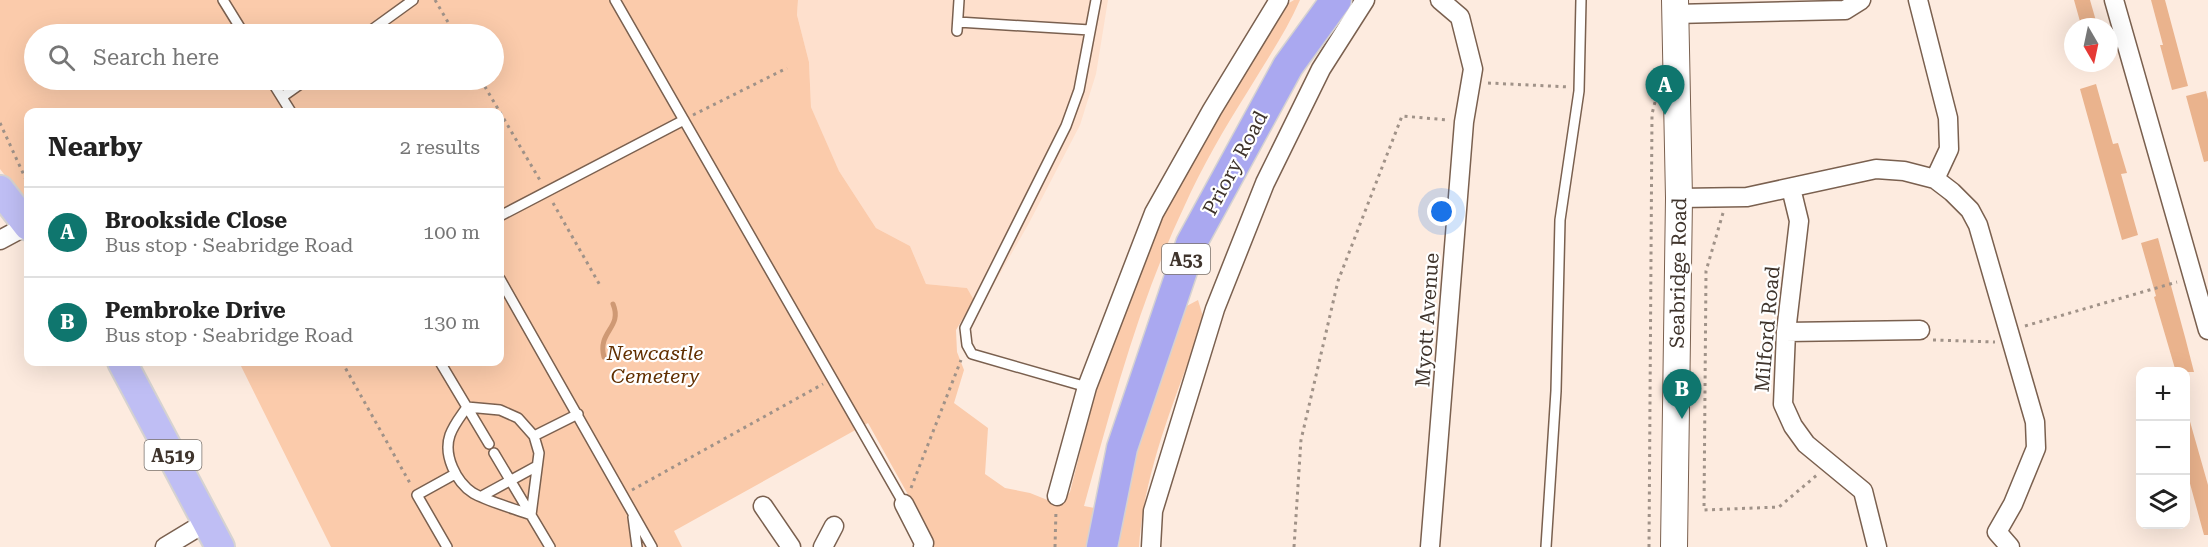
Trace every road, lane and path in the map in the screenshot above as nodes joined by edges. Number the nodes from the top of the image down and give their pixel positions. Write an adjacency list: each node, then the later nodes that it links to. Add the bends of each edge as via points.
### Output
1 (224, 0): 16 (lane)
2 (413, 0): 17 (lane)
3 (435, 0): 18 (path)
4 (615, 0): 31 (lane)
5 (958, 0): 19 (lane, via 957,26)
6 (1096, 0): 19 (lane)
7 (1279, 0): 57 (street, via 1154,213)
8 (1336, 0): 87 (highway, Priory Road / A53, via 1288,66 1191,244 1122,448)
9 (1365, 0): 88 (street, Priory Road, via 1322,69 1265,183 1215,309 1153,511)
10 (1440, 0): 21 (street, Myott Avenue, via 1460,17 1473,69)
11 (1581, 0): 22 (lane)
12 (1862, 0): 15 (street, via 1845,10)
13 (1918, 0): 35 (street, via 1948,118 1949,149)
14 (2114, 0): 45 (street)
15 (1675, 7): 40 (main road, Seabridge Road)
16 (238, 24)
17 (380, 24)
18 (449, 24)
19 (1090, 30): 52 (lane, via 1080,90 1066,126 965,328)
20 (787, 68): 31 (path)
21 (1471, 82): 22 (path); 32 (street, Myott Avenue)
22 (1579, 87): 91 (lane, via 1560,220 1556,391)
23 (277, 90): 27 (lane)
24 (292, 90): 27 (lane)
25 (487, 90): 29 (path)
26 (1658, 94): 92 (path, via 1652,114)
27 (282, 97): 28 (lane)
28 (289, 108)
29 (497, 108)
30 (504, 120): 38 (path)
31 (684, 120): 38 (lane); 56 (lane)
32 (1464, 122): 89 (path, via 1402,116 1338,282 1301,440); 90 (street, Myott Avenue)
33 (0, 123): 34 (path)
34 (24, 175)
35 (1935, 179): 36 (street, via 1876,169); 51 (street, via 1964,204 1978,225)
36 (1791, 188): 39 (street, via 1747,197); 50 (street, Milford Road, via 1800,221)
37 (0, 190): 42 (main road)
38 (546, 192): 41 (lane); 47 (path)
39 (1723, 197): 40 (street); 63 (path, via 1723,212 1706,271 1704,510 1779,507)
40 (1679, 198): 93 (main road, Seabridge Road)
41 (504, 214)
42 (24, 220)
43 (24, 227): 44 (street)
44 (0, 240)
45 (2193, 277): 49 (street); 51 (path)
46 (504, 286): 59 (lane)
47 (602, 287)
48 (1912, 330): 50 (street); 51 (path, via 1924,339 1941,342)
49 (2208, 330)
50 (1786, 332): 63 (street, Milford Road, via 1783,404 1806,444)
51 (2010, 336): 95 (street, via 2035,422 2036,448 1997,532)
52 (967, 345): 57 (lane, via 972,354); 71 (path)
53 (124, 366): 75 (main road, A519)
54 (344, 366): 67 (path)
55 (442, 366): 58 (lane)
56 (833, 379): 68 (path); 71 (lane)
57 (1087, 387): 70 (street)
58 (467, 407): 60 (lane, via 500,410 518,418); 61 (lane); 65 (lane, via 449,438 448,456)
59 (578, 414): 60 (lane); 68 (lane)
60 (534, 436): 64 (lane, via 539,453)
61 (489, 444)
62 (494, 453): 66 (lane)
63 (1829, 464): 94 (street, Milford Road, via 1863,491)
64 (537, 466): 66 (lane); 74 (lane)
65 (455, 474): 67 (lane); 69 (lane, via 473,493)
66 (510, 481): 69 (lane); 74 (lane)
67 (417, 495): 79 (lane)
68 (623, 495): 73 (lane)
69 (482, 496): 74 (lane)
70 (1057, 496): 86 (path)
71 (904, 504): 85 (street)
72 (763, 506): 83 (street)
73 (632, 512): 81 (lane); 82 (lane)
74 (531, 515): 80 (lane)
75 (208, 521): 77 (street); 78 (main road, A519)
76 (834, 526): 84 (street)
77 (165, 547)
78 (220, 547)
79 (447, 547)
80 (550, 547)
81 (637, 547)
82 (652, 547)
83 (791, 547)
84 (824, 547)
85 (923, 547)
86 (1055, 547)
87 (1102, 547)
88 (1151, 547)
89 (1294, 547)
90 (1430, 547)
91 (1546, 547)
92 (1649, 547)
93 (1674, 547)
94 (1877, 547)
95 (2010, 547)

